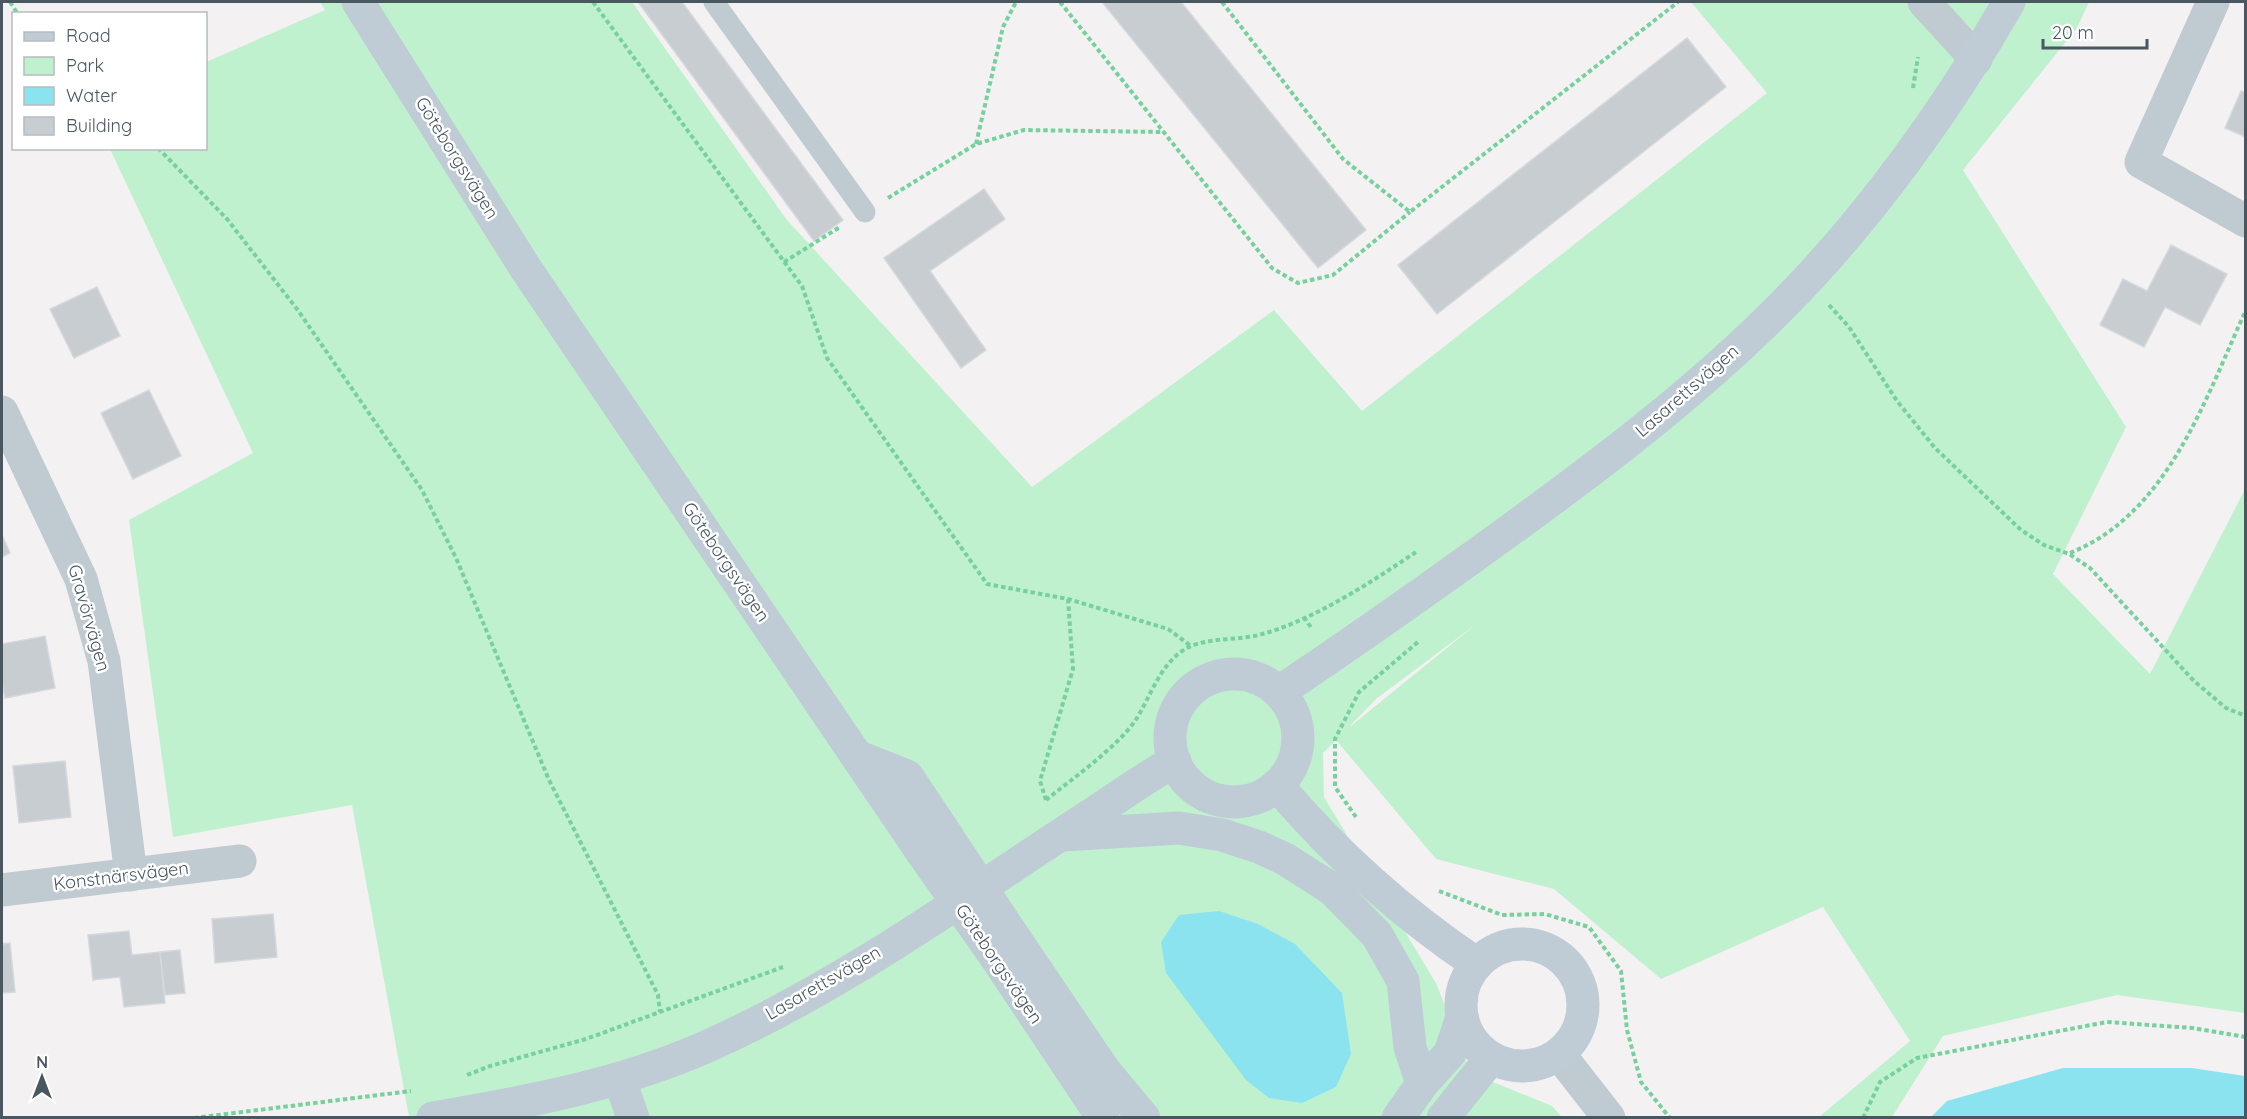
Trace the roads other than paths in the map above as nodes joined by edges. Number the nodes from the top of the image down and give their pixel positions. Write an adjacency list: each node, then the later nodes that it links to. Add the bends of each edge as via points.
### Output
1 (358, 2): 17 (street, Göteborgsvägen, bridge, via 526,269 859,757 934,844)
2 (714, 2): 7 (lane)
3 (1924, 2): 6 (street)
4 (2009, 2): 6 (street, Lasarettsvägen)
5 (2213, 2): 8 (street, via 2140,162)
6 (1976, 59): 10 (street, Lasarettsvägen, via 1854,224 1784,304 1695,388 1604,461)
7 (865, 212)
8 (2246, 221)
9 (2, 412): 15 (street, Gravörvägen, via 81,579 104,661)
10 (1279, 692): 11 (street, via 1264,681 1242,675 1217,676 1204,682 1184,698 1172,721); 12 (street, via 1293,712 1299,743 1293,762)
11 (1175, 761): 12 (street, via 1191,785 1224,801 1251,800); 13 (street, Lasarettsvägen)
12 (1277, 786): 18 (street, via 1317,833 1388,900)
13 (1060, 835): 22 (street, Lasarettsvägen, via 936,918 813,991 708,1046); 23 (street, via 1160,828 1222,835 1276,855 1332,889 1377,935 1403,981 1410,1047)
14 (240, 861): 15 (street, Konstnärsvägen)
15 (131, 875): 16 (street, Konstnärsvägen)
16 (2, 890)
17 (1005, 948): 26 (street, Göteborgsvägen); 27 (street)
18 (1477, 964): 19 (street, via 1466,980); 20 (street, via 1493,951 1523,944 1556,954 1572,968 1581,990 1582,1014 1576,1035)
19 (1462, 1017): 21 (street, via 1466,1031); 23 (street, via 1450,1053)
20 (1559, 1054): 21 (street, via 1526,1066); 30 (street)
21 (1491, 1058): 29 (street)
22 (620, 1080): 24 (street, Lasarettsvägen, via 537,1100); 25 (street)
23 (1422, 1084): 28 (street)
24 (426, 1103)
25 (633, 1118)
26 (1102, 1118)
27 (1144, 1118)
28 (1398, 1118)
29 (1443, 1118)
30 (1609, 1118)

